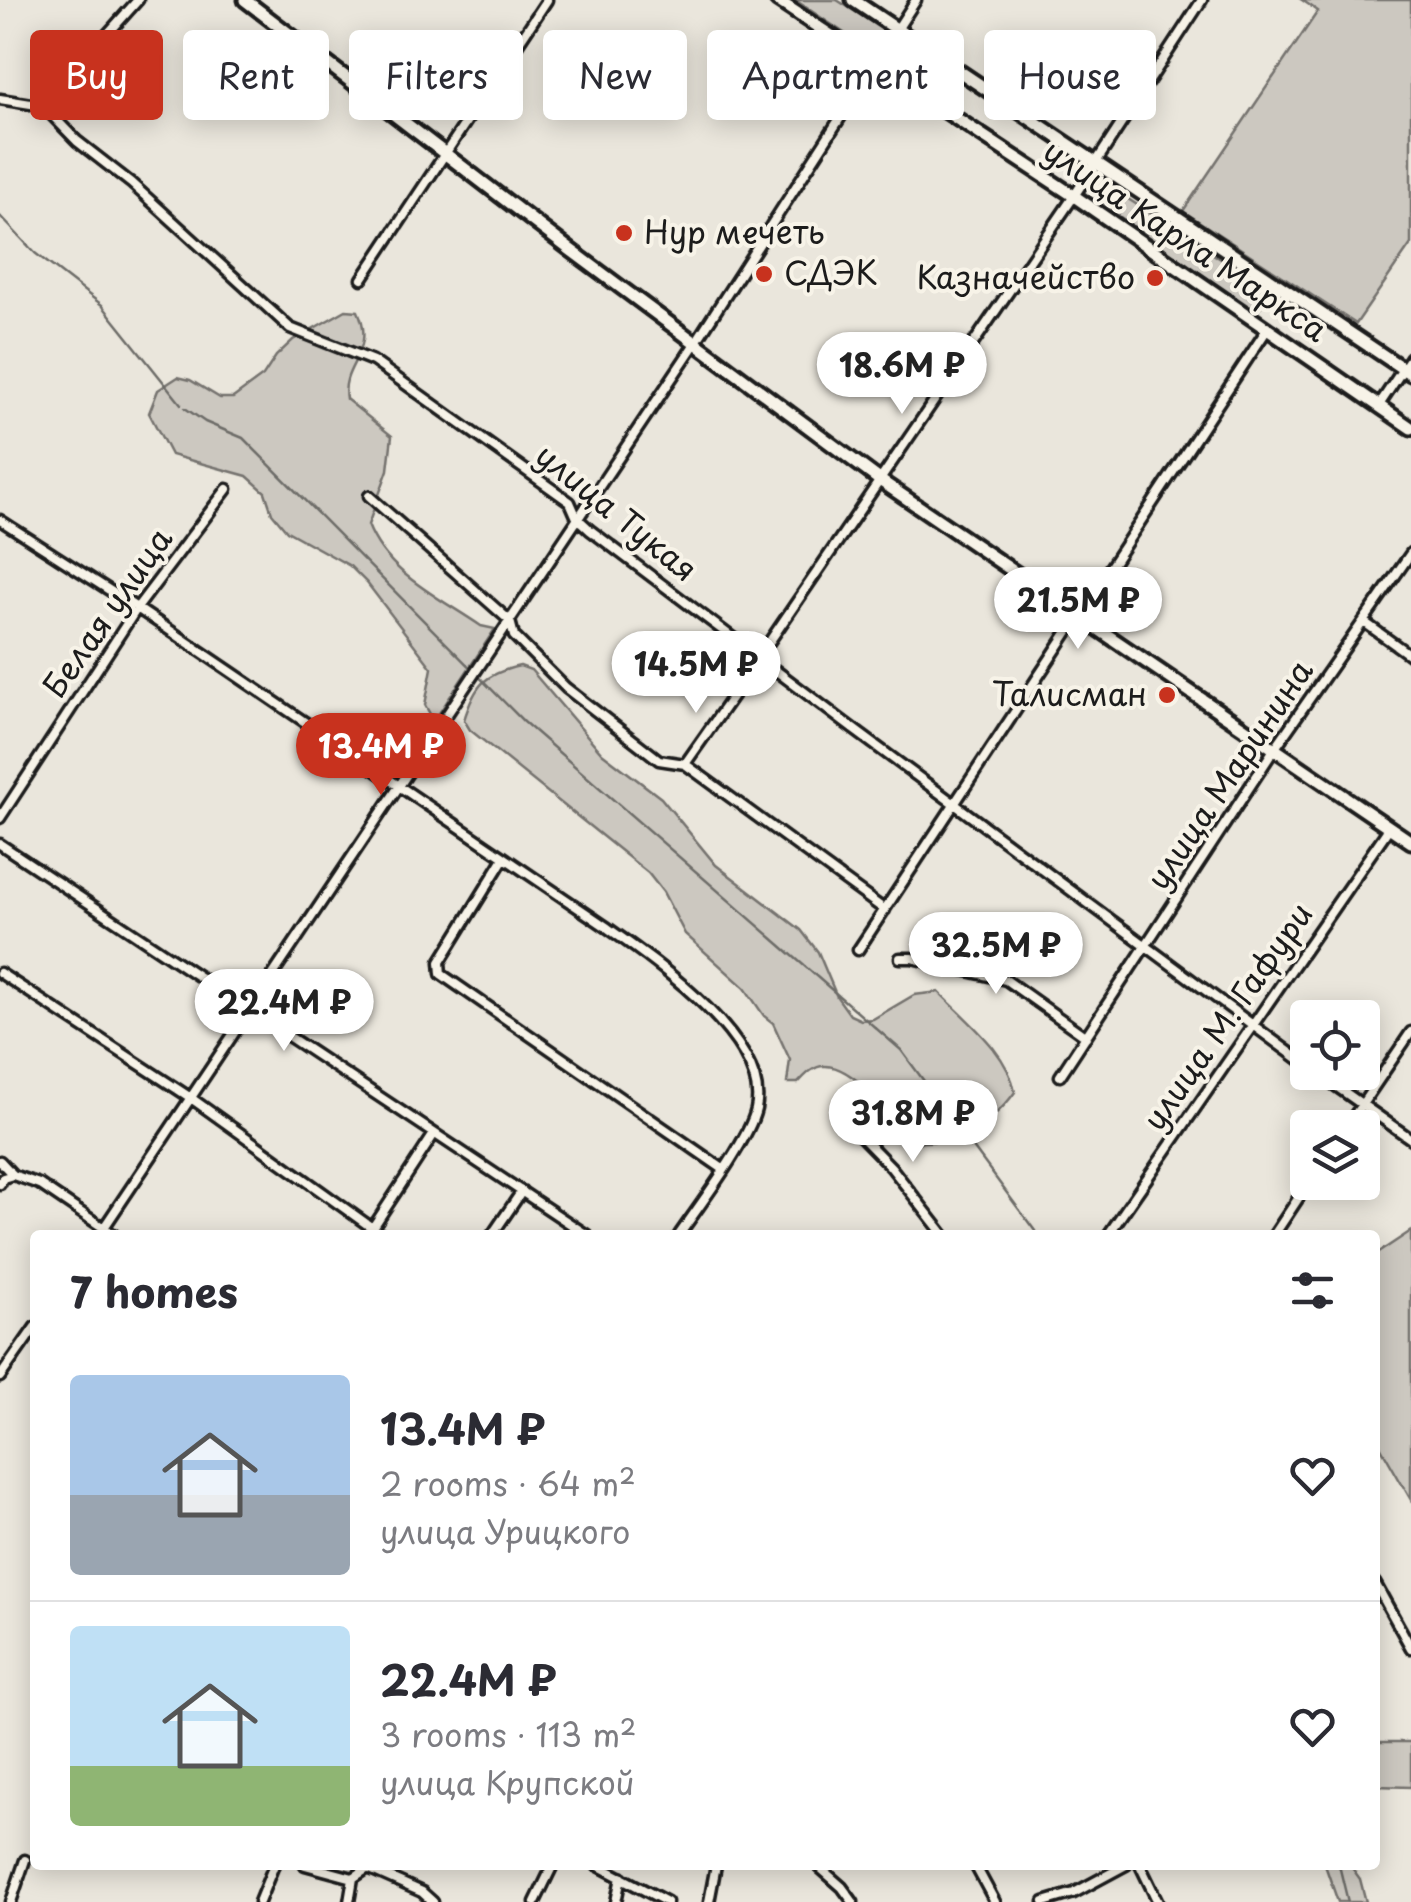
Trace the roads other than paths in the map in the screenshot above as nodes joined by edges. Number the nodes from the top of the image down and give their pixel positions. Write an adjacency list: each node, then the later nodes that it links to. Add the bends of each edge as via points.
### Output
1 (138, 0): 9 (street)
2 (245, 0): 16 (street)
3 (547, 0): 16 (street)
4 (778, 0): 10 (street, улица Карла Маркса)
5 (853, 0): 8 (street, улица Карла Маркса)
6 (916, 0): 8 (street)
7 (1202, 0): 17 (street)
8 (896, 29): 17 (street, улица Карла Маркса)
9 (111, 30)
10 (821, 30)
11 (1, 98): 12 (street)
12 (30, 103)
13 (57, 120): 28 (street, улица Тукая, via 290,328 374,360 570,502)
14 (837, 120): 21 (street)
15 (957, 120): 18 (street, улица Карла Маркса)
16 (446, 154): 19 (street); 21 (street)
17 (1096, 162): 18 (street); 22 (street, улица Карла Маркса)
18 (1074, 196): 20 (street, улица Карла Маркса); 25 (street)
19 (362, 278)
20 (1266, 331): 23 (street, улица Карла Маркса); 32 (street)
21 (696, 342): 25 (street); 28 (street)
22 (1409, 366): 23 (street)
23 (1379, 405): 24 (street, улица Карла Маркса)
24 (1411, 428)
25 (881, 481): 32 (street); 36 (street)
26 (228, 489): 31 (street, Белая улица)
27 (369, 496): 33 (street)
28 (577, 518): 33 (street); 36 (street, улица Тукая)
29 (0, 520): 31 (street)
30 (1411, 553): 34 (street, улица Маринина)
31 (137, 608): 40 (street); 42 (street, Белая улица)
32 (1080, 616): 38 (street); 41 (street)
33 (510, 621): 39 (street, via 514,636 566,688 659,760); 40 (street)
34 (1364, 622): 35 (street); 38 (street, улица Маринина)
35 (1411, 656)
36 (759, 658): 41 (street, улица Тукая)
37 (737, 690): 39 (street)
38 (1276, 748): 43 (street); 48 (street, улица Маринина)
39 (684, 764): 47 (street)
40 (400, 788): 46 (street); 52 (street)
41 (956, 806): 47 (street); 48 (street, улица Тукая)
42 (0, 818)
43 (1389, 828): 44 (street); 53 (street, улица М. Гафури)
44 (1411, 842)
45 (0, 844): 52 (street)
46 (504, 858): 66 (street, via 653,960 702,1001 746,1060 758,1098 752,1122); 66 (street, via 440,962 441,974)
47 (884, 910): 49 (street)
48 (1146, 945): 53 (street, улица Тукая); 55 (street, улица Маринина)
49 (858, 950)
50 (900, 958): 55 (street, via 1006,980)
51 (0, 973): 59 (street)
52 (251, 1008): 59 (street); 63 (street)
53 (1252, 1026): 56 (street, улица Тукая); 79 (street, улица М. Гафури)
54 (1411, 1032): 60 (street)
55 (1086, 1036): 57 (street, улица Маринина)
56 (1290, 1053)
57 (1060, 1076)
58 (1341, 1090): 60 (street)
59 (191, 1098): 72 (street); 73 (street)
60 (1361, 1105): 61 (street); 64 (street)
61 (1358, 1110)
62 (849, 1124): 78 (street)
63 (434, 1134): 69 (street); 74 (street)
64 (1411, 1139)
65 (0, 1161): 67 (street)
66 (723, 1169): 77 (street)
67 (13, 1175): 68 (street); 71 (street, via 39,1184)
68 (0, 1184)
69 (522, 1192): 75 (street); 76 (street)
70 (1297, 1200): 80 (street)
71 (98, 1230)
72 (102, 1230)
73 (367, 1230)
74 (371, 1230)
75 (495, 1230)
76 (579, 1230)
77 (682, 1230)
78 (937, 1230)
79 (1111, 1230)
80 (1277, 1230)
81 (30, 1333): 82 (street)
82 (0, 1377)
83 (1380, 1592): 84 (street)
84 (1411, 1648)
85 (25, 1860): 99 (street)
86 (272, 1870): 100 (street)
87 (323, 1870): 98 (street)
88 (362, 1870): 98 (street)
89 (372, 1870): 102 (street)
90 (550, 1870): 103 (street)
91 (607, 1870): 97 (street)
92 (715, 1870): 106 (street)
93 (824, 1870): 107 (street)
94 (978, 1870): 108 (street)
95 (1117, 1870): 109 (street)
96 (1142, 1870): 110 (street)
97 (620, 1877): 104 (street); 105 (street)
98 (353, 1878): 101 (street)
99 (11, 1902)
100 (259, 1902)
101 (349, 1902)
102 (433, 1902)
103 (535, 1902)
104 (616, 1902)
105 (667, 1902)
106 (709, 1902)
107 (853, 1902)
108 (995, 1902)
109 (1044, 1902)
110 (1158, 1902)

